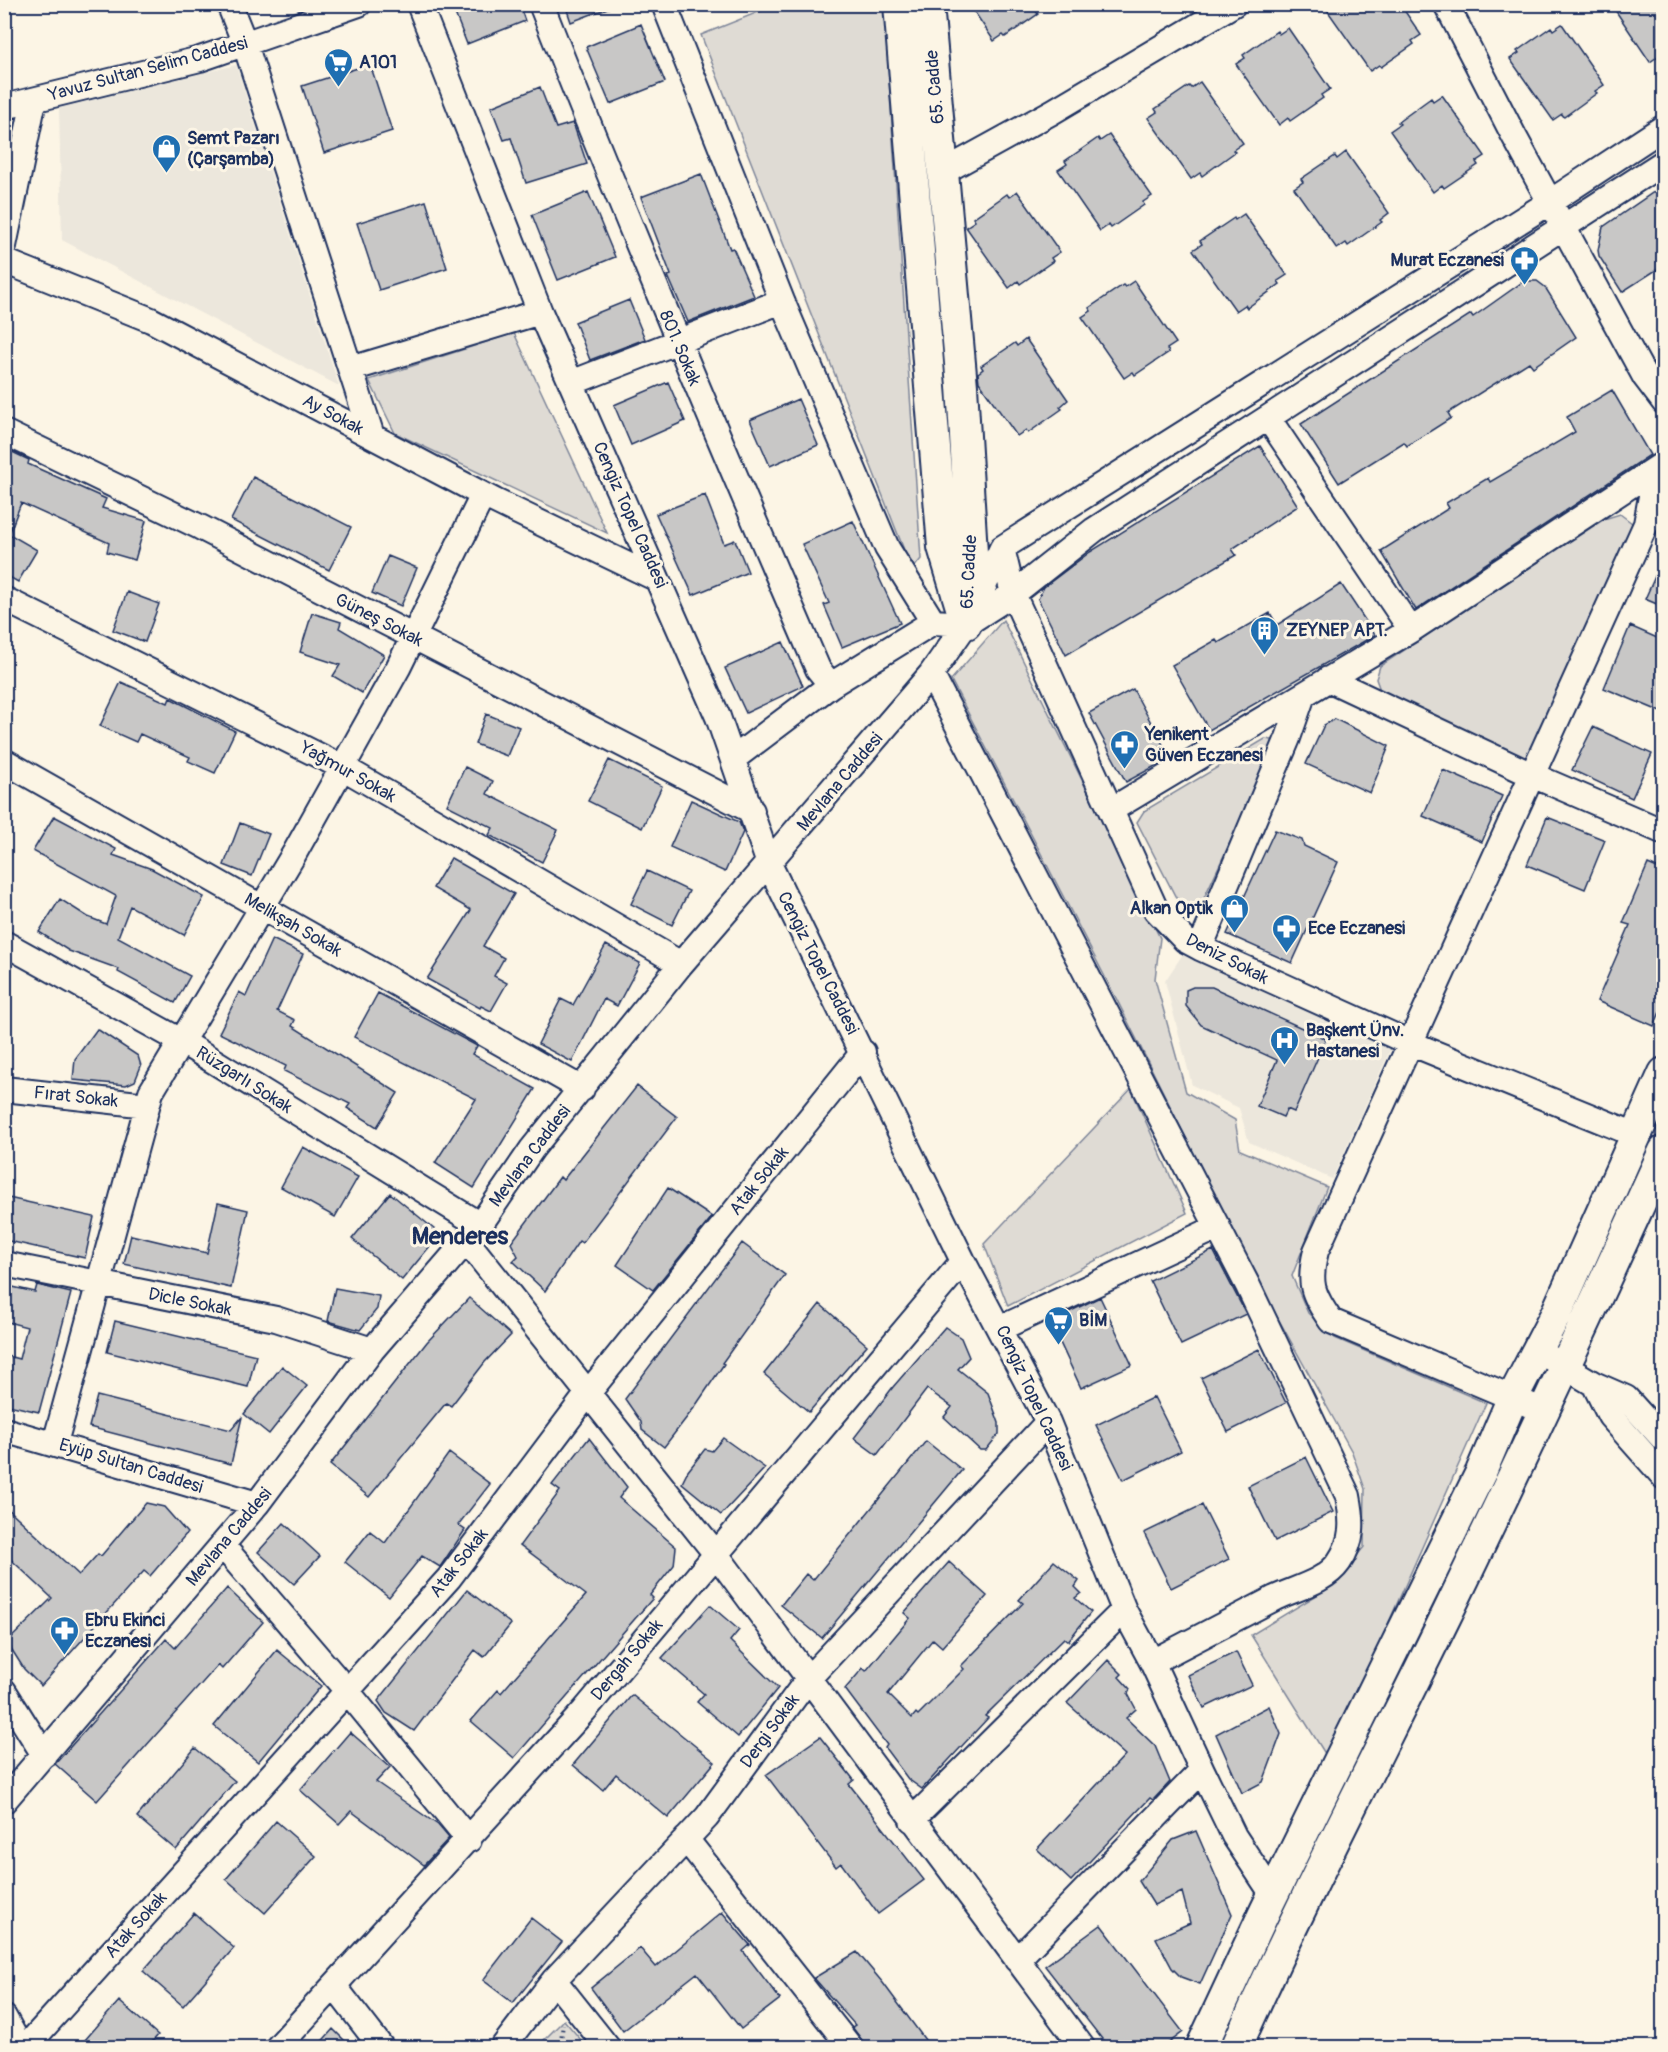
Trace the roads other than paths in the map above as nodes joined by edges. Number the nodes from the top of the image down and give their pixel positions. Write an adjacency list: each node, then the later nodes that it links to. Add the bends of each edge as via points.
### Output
1 (229, 4): 10 (street)
2 (359, 4): 10 (street, Yavuz Sultan Selim Caddesi)
3 (419, 4): 21 (street, Cengiz Topel Caddesi)
4 (541, 4): 22 (street, 801. Sokak)
5 (664, 4): 20 (street)
6 (899, 4): 36 (main road, 65. Cadde, via 943,547)
7 (928, 4): 15 (main road, 65. Cadde)
8 (1234, 4): 15 (street)
9 (1446, 4): 16 (street)
10 (245, 44): 11 (street, Yavuz Sultan Selim Caddesi); 23 (street)
11 (34, 100): 12 (street, Yavuz Sultan Selim Caddesi); 18 (street)
12 (4, 107)
13 (1664, 127): 16 (street)
14 (1664, 162): 17 (street)
15 (943, 172): 36 (main road, 65. Cadde, via 972,553)
16 (1550, 202): 17 (street); 31 (street)
17 (1564, 228): 25 (street, via 1645,377); 26 (street)
18 (4, 246)
19 (4, 261): 28 (street, Ay Sokak, via 151,320)
20 (782, 301): 22 (street); 35 (street, via 887,549)
21 (540, 312): 23 (street); 24 (street, Cengiz Topel Caddesi)
22 (678, 342): 24 (street); 41 (street, 801. Sokak, via 818,669)
23 (351, 369): 28 (street)
24 (571, 383): 32 (street, Cengiz Topel Caddesi)
25 (1664, 402)
26 (1268, 418): 33 (street, via 1095,530); 37 (street)
27 (4, 432): 38 (street, Güneş Sokak)
28 (372, 436): 30 (street, Ay Sokak)
29 (1660, 466): 37 (street); 46 (street, via 1647,524)
30 (483, 495): 32 (street, Ay Sokak); 38 (street)
31 (1002, 548): 33 (street, Deniz Sokak); 36 (street)
32 (657, 579): 43 (street, Cengiz Topel Caddesi)
33 (1013, 594): 36 (street); 48 (street, Deniz Sokak)
34 (4, 598): 45 (street, Yağmur Sokak)
35 (933, 622): 36 (street); 41 (street)
36 (966, 624): 39 (street, Mevlana Caddesi)
37 (1410, 630): 40 (street)
38 (413, 638): 45 (street); 47 (street, Güneş Sokak)
39 (931, 674): 50 (street, Mevlana Caddesi); 64 (street)
40 (1328, 680): 42 (street); 46 (street)
41 (831, 685): 43 (street)
42 (1303, 695): 48 (street); 53 (street)
43 (733, 759): 47 (street, Cengiz Topel Caddesi)
44 (4, 761): 51 (street, Melikşah Sokak)
45 (342, 767): 51 (street); 54 (street, Yağmur Sokak)
46 (1532, 775): 49 (street); 56 (street)
47 (752, 810): 50 (street, Cengiz Topel Caddesi)
48 (1111, 810): 53 (street, Deniz Sokak, via 1156,910 1185,940)
49 (1664, 832)
50 (770, 864): 54 (street, Mevlana Caddesi); 57 (street, Cengiz Topel Caddesi)
51 (261, 906): 55 (street); 60 (street, Melikşah Sokak)
52 (4, 943): 55 (street, Rüzgarlı Sokak)
53 (1200, 948): 56 (street, Deniz Sokak)
54 (681, 964): 60 (street, Mevlana Caddesi)
55 (180, 1041): 61 (street); 65 (street, Rüzgarlı Sokak)
56 (1410, 1043): 62 (street, Deniz Sokak); 75 (street, via 1316,1251 1310,1276 1317,1301 1331,1322)
57 (863, 1052): 66 (street, Cengiz Topel Caddesi); 74 (street, Atak Sokak)
58 (1664, 1073): 62 (main road)
59 (4, 1089): 61 (street, Fırat Sokak)
60 (582, 1089): 65 (street, Mevlana Caddesi, via 532,1149)
61 (147, 1105): 68 (street)
62 (1636, 1135): 71 (main road)
63 (1663, 1152): 72 (main road)
64 (1218, 1227): 69 (street); 86 (street, via 1348,1496 1354,1525 1338,1564 1317,1580)
65 (473, 1232): 70 (street, Mevlana Caddesi); 74 (street, Rüzgarlı Sokak)
66 (963, 1261): 69 (street, Cengiz Topel Caddesi); 84 (street, Dergah Sokak)
67 (4, 1264): 68 (street, Dicle Sokak)
68 (98, 1284): 70 (street, Dicle Sokak, via 276,1319); 80 (street)
69 (1001, 1328): 77 (street, Cengiz Topel Caddesi)
70 (372, 1350): 82 (street, Mevlana Caddesi)
71 (1537, 1350): 72 (street); 75 (main road)
72 (1566, 1367): 73 (street); 76 (main road)
73 (1594, 1384): 79 (street, via 1626,1398); 81 (street, via 1610,1416)
74 (589, 1392): 84 (street, Rüzgarlı Sokak); 89 (street, Atak Sokak, via 449,1578)
75 (1513, 1397): 76 (street); 97 (main road, via 1481,1472)
76 (1544, 1411): 96 (main road)
77 (1048, 1422): 85 (street, Cengiz Topel Caddesi); 87 (street, Dergi Sokak)
78 (4, 1430): 80 (street, Eyüp Sultan Caddesi)
79 (1664, 1440)
80 (55, 1443): 82 (street, Eyüp Sultan Caddesi)
81 (1664, 1477)
82 (257, 1504): 83 (street, Mevlana Caddesi)
83 (222, 1545): 89 (street); 90 (street, Mevlana Caddesi)
84 (716, 1554): 87 (street, Rüzgarlı Sokak); 95 (street, Dergah Sokak)
85 (1124, 1610): 86 (street, Cengiz Topel Caddesi); 93 (street)
86 (1152, 1662): 91 (street, Cengiz Topel Caddesi)
87 (808, 1679): 93 (street, Rüzgarlı Sokak); 94 (street, Dergi Sokak, via 707,1817)
88 (4, 1691): 90 (street)
89 (348, 1692): 95 (street); 104 (street, Atak Sokak)
90 (44, 1755): 92 (street, Mevlana Caddesi)
91 (1202, 1770): 97 (street, Cengiz Topel Caddesi, via 1234,1836); 99 (street)
92 (4, 1800)
93 (912, 1820): 99 (street, Rüzgarlı Sokak)
94 (686, 1839): 100 (street, Dergi Sokak); 109 (street)
95 (469, 1840): 101 (street, Dergah Sokak)
96 (1307, 1894): 97 (main road); 98 (main road)
97 (1273, 1895): 98 (main road); 110 (main road)
98 (1291, 1927): 111 (main road)
99 (1017, 1960): 103 (street, Rüzgarlı Sokak)
100 (554, 1980): 107 (street, Dergi Sokak); 108 (street)
101 (335, 1986): 105 (street, Dergah Sokak); 106 (street)
102 (4, 2017): 104 (street)
103 (1083, 2047)
104 (23, 2048)
105 (277, 2048)
106 (382, 2048)
107 (502, 2048)
108 (608, 2048)
109 (851, 2048)
110 (1201, 2048)
111 (1236, 2048)

